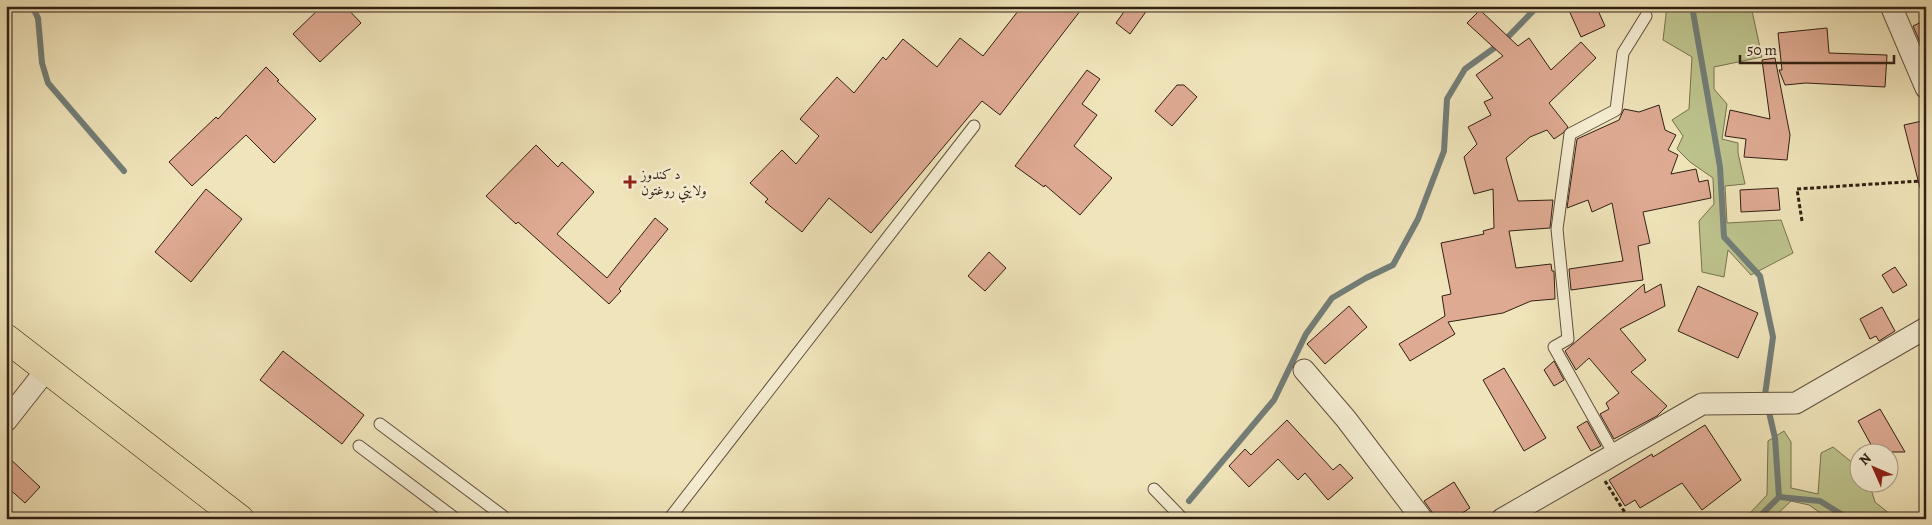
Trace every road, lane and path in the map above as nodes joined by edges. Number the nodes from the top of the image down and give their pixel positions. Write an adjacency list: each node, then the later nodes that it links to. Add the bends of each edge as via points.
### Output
1 (1891, 6): 3 (street)
2 (1646, 16): 14 (lane, via 1623,53 1616,110 1570,134 1557,228 1568,339 1554,347)
3 (1926, 88)
4 (974, 126): 20 (lane)
5 (1926, 179): 6 (path, via 1797,189)
6 (1802, 221)
7 (1926, 328): 14 (street, via 1796,403 1702,404)
8 (6, 338): 9 (highway)
9 (47, 369): 11 (street); 17 (highway)
10 (1304, 370): 22 (street)
11 (6, 421)
12 (380, 424): 19 (lane)
13 (359, 446): 18 (lane)
14 (1614, 454): 15 (street)
15 (1596, 465): 23 (street); 24 (path)
16 (1154, 489): 21 (lane)
17 (240, 519)
18 (456, 519)
19 (507, 519)
20 (669, 519)
21 (1184, 519)
22 (1422, 519)
23 (1502, 519)
24 (1629, 519)

